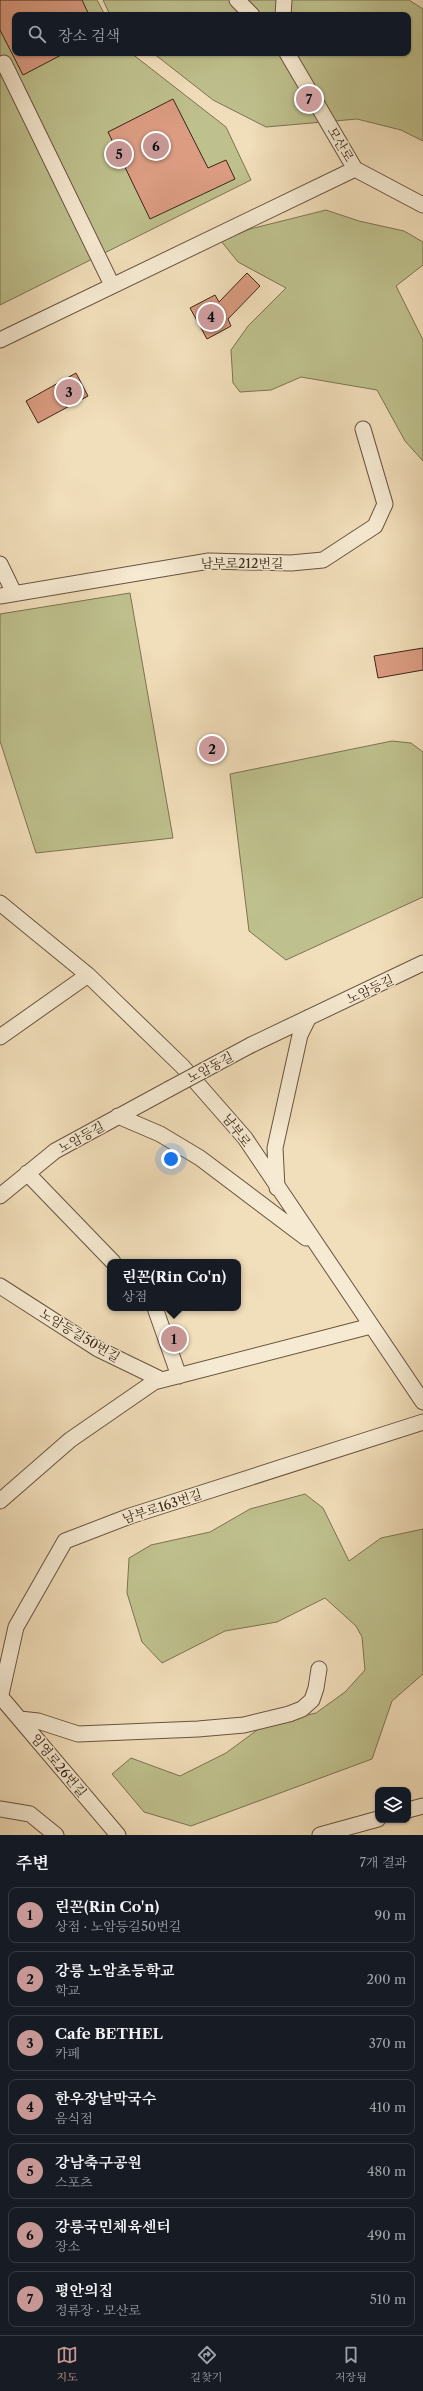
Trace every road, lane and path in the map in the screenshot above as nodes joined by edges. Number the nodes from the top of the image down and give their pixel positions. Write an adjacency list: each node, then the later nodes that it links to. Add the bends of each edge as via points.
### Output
1 (237, 0): 3 (street)
2 (284, 0): 4 (street)
3 (249, 12)
4 (283, 12)
5 (289, 56): 7 (street, 모산로)
6 (4, 63): 9 (street)
7 (355, 169): 8 (street, 모산로); 9 (street)
8 (423, 205)
9 (112, 285): 10 (street)
10 (0, 340)
11 (363, 429): 13 (street, 남부로212번길, via 385,504 375,526 323,560 291,563 209,561)
12 (0, 564): 13 (street)
13 (7, 594)
14 (0, 903): 16 (street, 남부로)
15 (423, 963): 17 (street, 노암등길)
16 (88, 974): 18 (street); 23 (street, 남부로, via 212,1098 245,1138)
17 (309, 1018): 19 (street, 노암등길); 23 (street, via 300,1035 275,1148)
18 (0, 1037)
19 (251, 1045): 20 (street, 노암동길, bridge)
20 (169, 1089): 21 (street, 노암등길)
21 (118, 1116): 22 (street, 노암등길, via 55,1151); 25 (street, via 160,1134 200,1158)
22 (27, 1173): 24 (street, 노암등길); 26 (street)
23 (277, 1188): 25 (street, 남부로)
24 (0, 1196)
25 (317, 1247): 29 (street, 남부로)
26 (110, 1259)
27 (0, 1286): 31 (street, 노암등길50번길, via 98,1349)
28 (156, 1311): 30 (street)
29 (371, 1326): 30 (street); 32 (street, 남부로)
30 (179, 1376): 31 (street)
31 (162, 1380): 34 (street, via 154,1382 70,1440)
32 (423, 1402)
33 (423, 1422): 36 (street, 남부로163번길, via 130,1516 65,1541 16,1627)
34 (0, 1501)
35 (319, 1669): 37 (street, via 312,1700 302,1709 244,1725 198,1730 78,1734 38,1721)
36 (0, 1697): 37 (street, 임영로26번길)
37 (20, 1719): 43 (street, 임영로26번길)
38 (423, 1806): 40 (street)
39 (0, 1809): 42 (street, via 30,1814)
40 (411, 1809)
41 (375, 1820): 44 (street)
42 (56, 1835)
43 (118, 1835)
44 (320, 1835)

